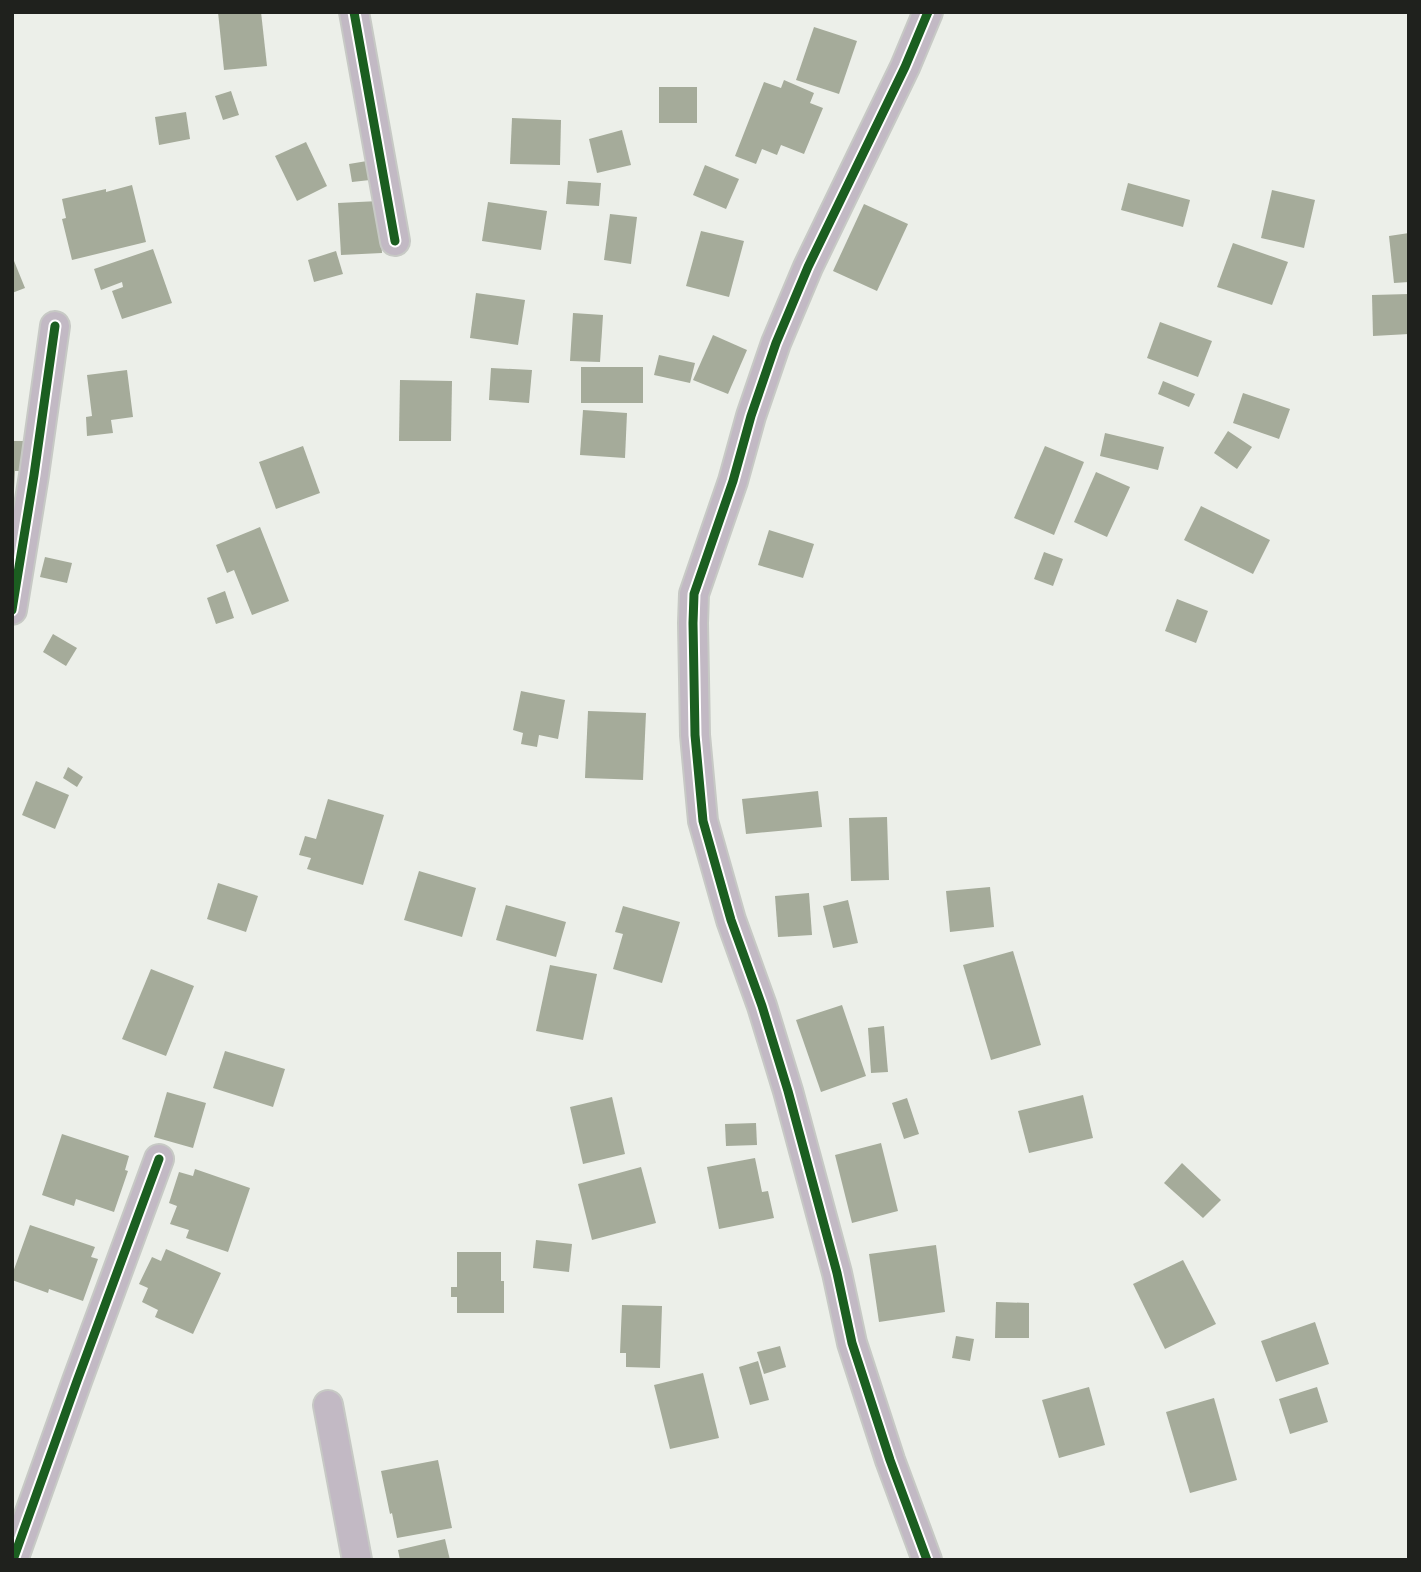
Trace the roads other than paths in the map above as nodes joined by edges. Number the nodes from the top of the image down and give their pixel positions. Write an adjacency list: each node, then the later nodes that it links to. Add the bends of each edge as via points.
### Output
1 (354, 12): 3 (street)
2 (928, 12): 10 (street, via 776,343 694,594 695,735 702,821 788,1091 852,1343)
3 (395, 241)
4 (55, 326): 5 (street)
5 (12, 610)
6 (159, 1159): 8 (street)
7 (328, 1405): 9 (street)
8 (13, 1560)
9 (357, 1560)
10 (927, 1560)

